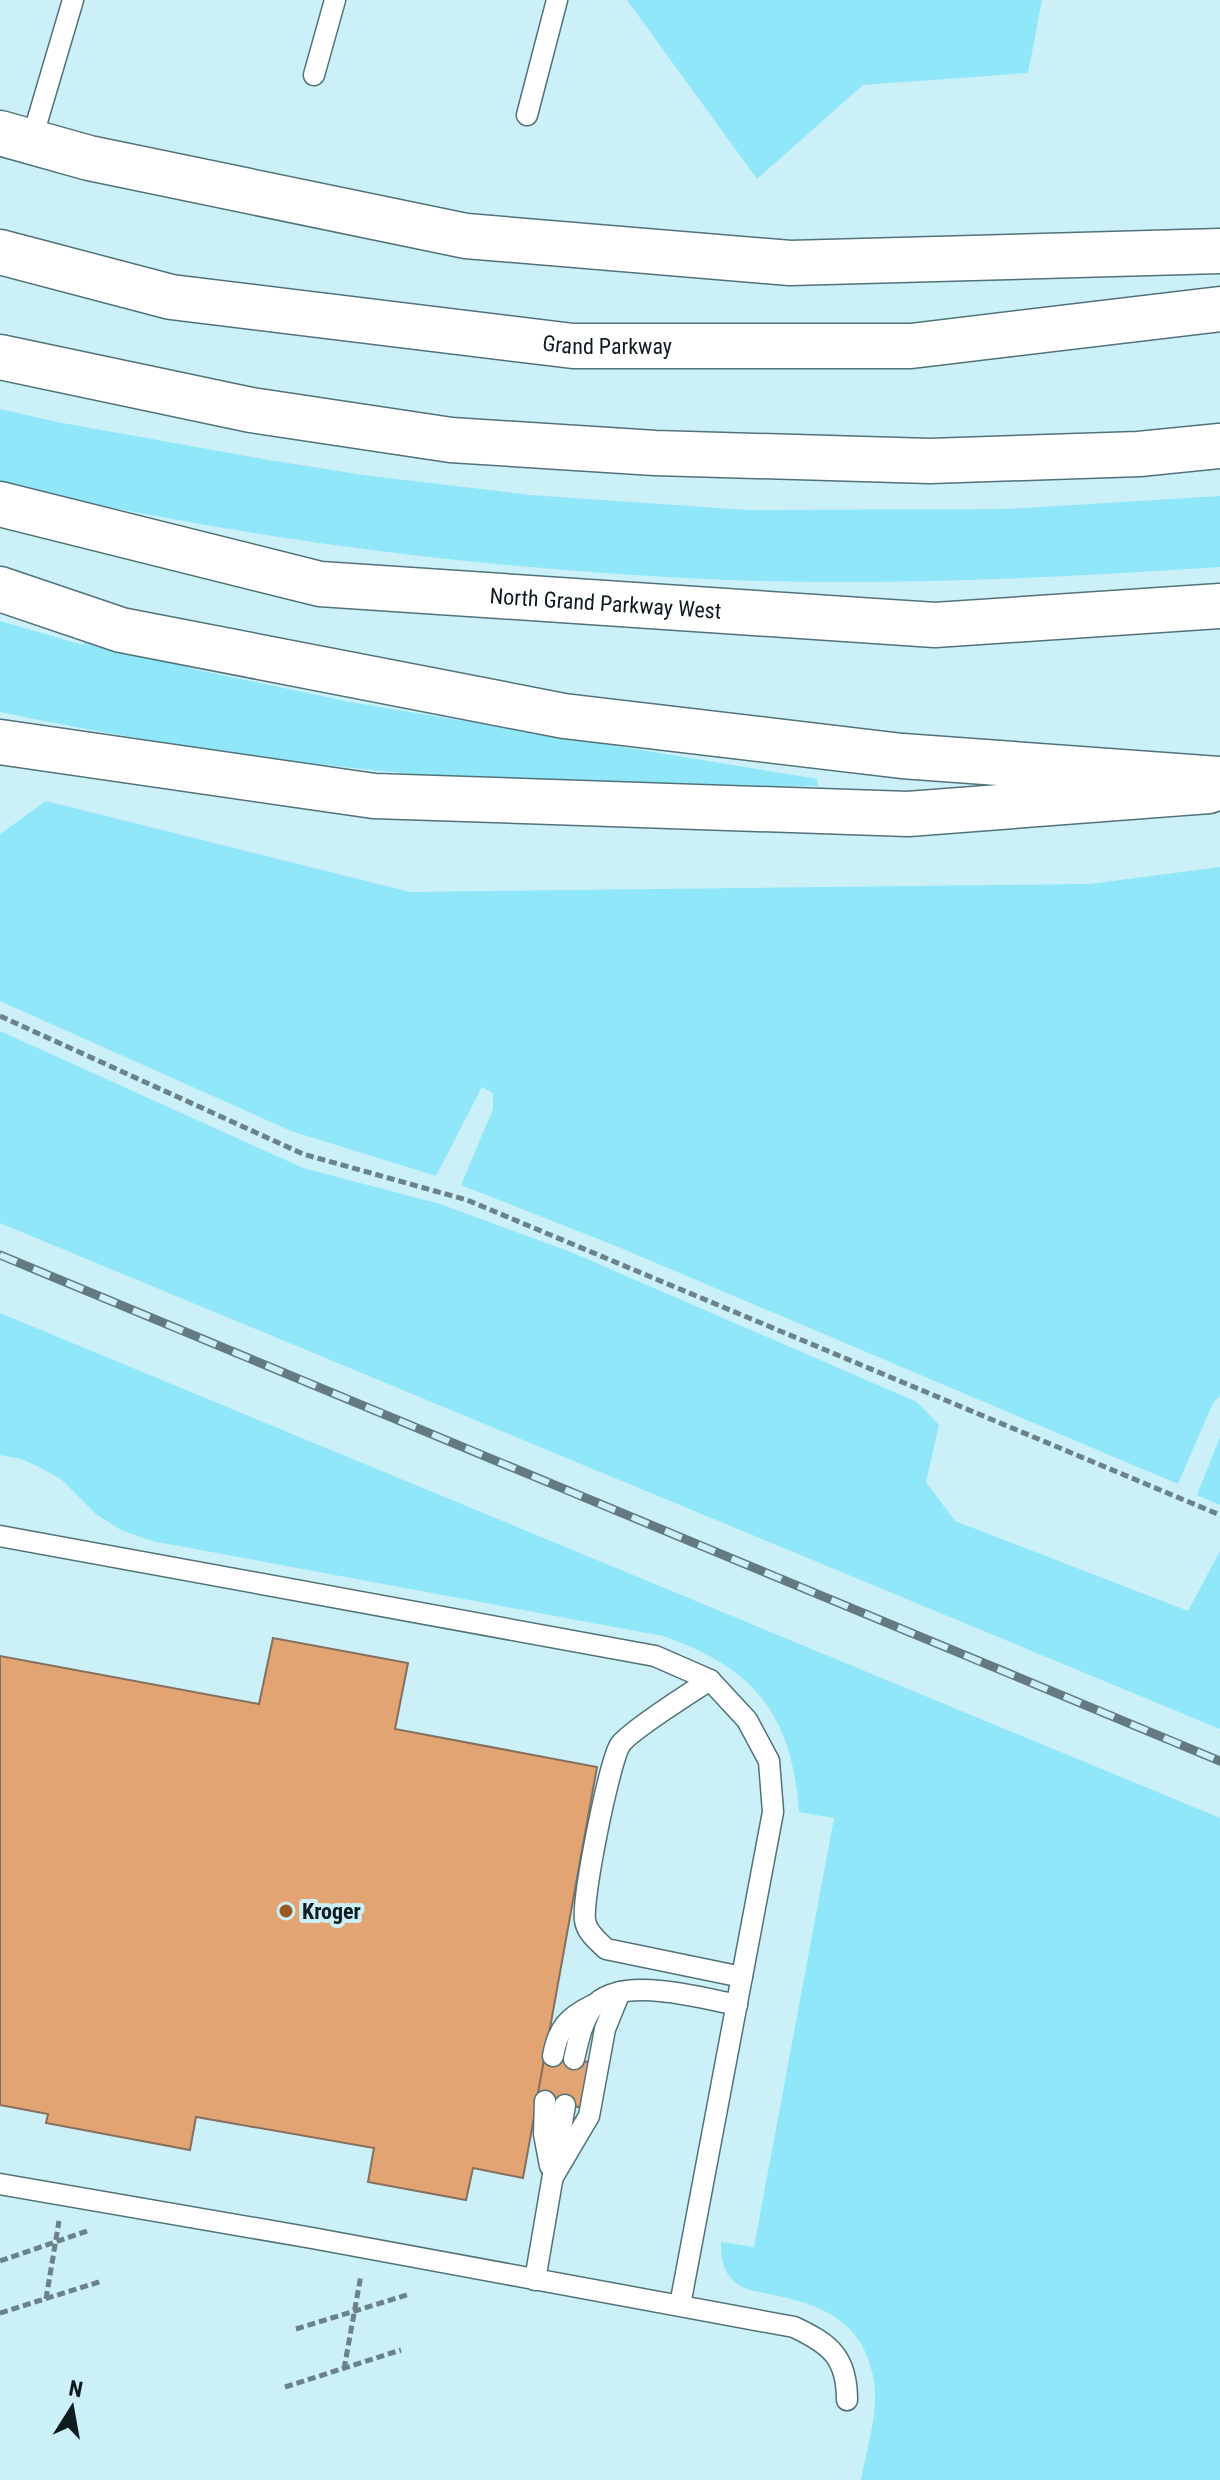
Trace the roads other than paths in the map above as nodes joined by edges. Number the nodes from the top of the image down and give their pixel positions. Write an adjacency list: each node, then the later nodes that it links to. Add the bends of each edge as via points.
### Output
1 (73, 0): 6 (lane)
2 (335, 0): 4 (lane)
3 (557, 0): 5 (lane)
4 (314, 75)
5 (527, 115)
6 (16, 138): 7 (main road, via 89,158 466,236 790,263)
7 (1220, 251)
8 (0, 252): 9 (main road, Grand Parkway, via 171,297 573,346 911,346)
9 (1220, 309)
10 (0, 357): 11 (main road, via 251,410 451,440 655,453 930,461)
11 (1220, 446)
12 (0, 504): 14 (main road, North Grand Parkway West, via 320,584 935,625)
13 (0, 589): 16 (main road, via 121,630 564,716 902,756)
14 (1220, 606)
15 (0, 742): 17 (main road, via 374,796 908,814)
16 (1220, 779)
17 (1220, 790)
18 (0, 1536): 19 (lane, via 655,1656)
19 (710, 1680): 20 (lane, via 747,1720 769,1761 773,1812); 20 (lane, via 621,1742 612,1763 585,1922 606,1949)
20 (742, 1977): 22 (lane)
21 (620, 1992): 22 (lane, via 649,1990); 23 (lane, via 594,2004); 25 (lane, via 605,2029 589,2116)
22 (737, 2005): 28 (lane)
23 (563, 2057)
24 (555, 2103): 25 (lane)
25 (553, 2177): 27 (lane)
26 (0, 2184): 27 (lane)
27 (535, 2280): 28 (lane)
28 (680, 2305): 29 (lane, via 794,2327 822,2340 843,2367)
29 (847, 2400)

